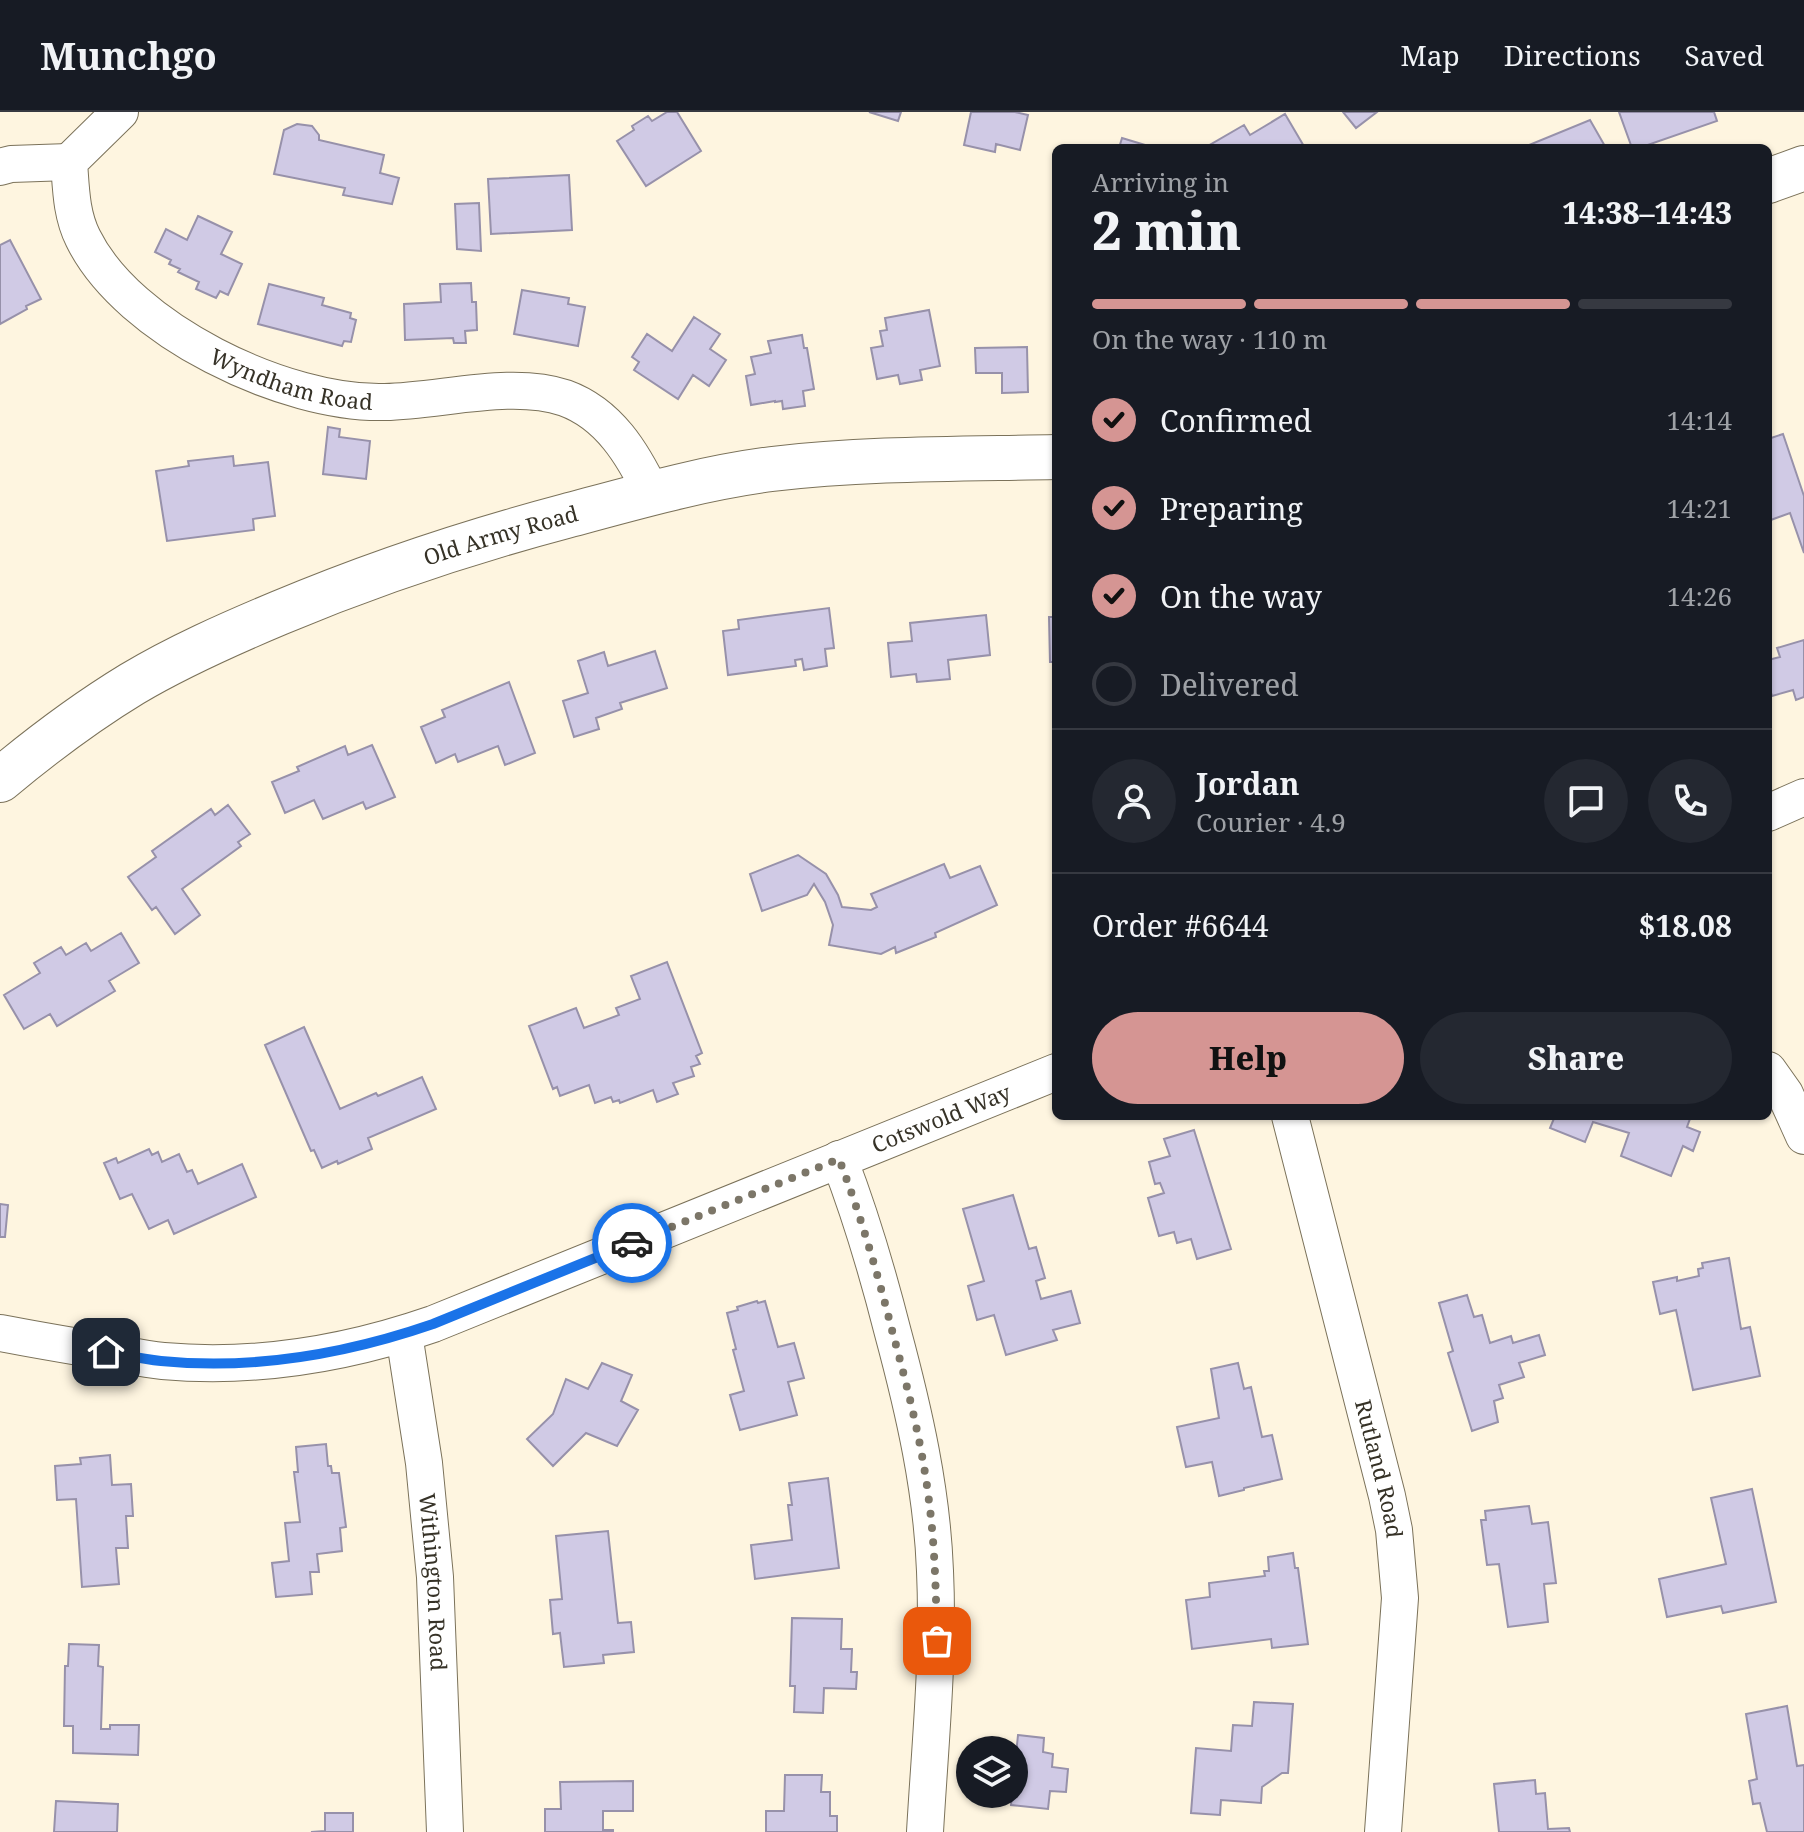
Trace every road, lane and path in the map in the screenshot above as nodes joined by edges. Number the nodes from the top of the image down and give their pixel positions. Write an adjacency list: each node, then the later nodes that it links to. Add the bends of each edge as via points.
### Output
1 (120, 112): 2 (street)
2 (69, 162): 3 (street); 7 (street, Wyndham Road, via 76,221 96,260 137,305 188,341 244,370 337,397 384,402 523,391 563,397 595,414 614,432)
3 (0, 167)
4 (1804, 168): 5 (street)
5 (1772, 180)
6 (1052, 457): 7 (street, Old Army Road, via 838,463 756,472)
7 (652, 494): 8 (street, Old Army Road, via 439,554 229,634 113,697)
8 (0, 780)
9 (1804, 797): 10 (street)
10 (1772, 811)
11 (1052, 1074): 15 (street, Cotswold Way)
12 (1772, 1076): 14 (street)
13 (1291, 1120): 20 (street, Rutland Road, via 1394,1530 1400,1598)
14 (1804, 1136)
15 (839, 1159): 17 (street, Cotswold Way); 19 (street, via 879,1278 929,1500 937,1641)
16 (0, 1333): 17 (street, Cotswold Way, via 205,1364 299,1358)
17 (404, 1334): 18 (street, Withington Road, via 435,1577)
18 (445, 1832)
19 (925, 1832)
20 (1383, 1832)

